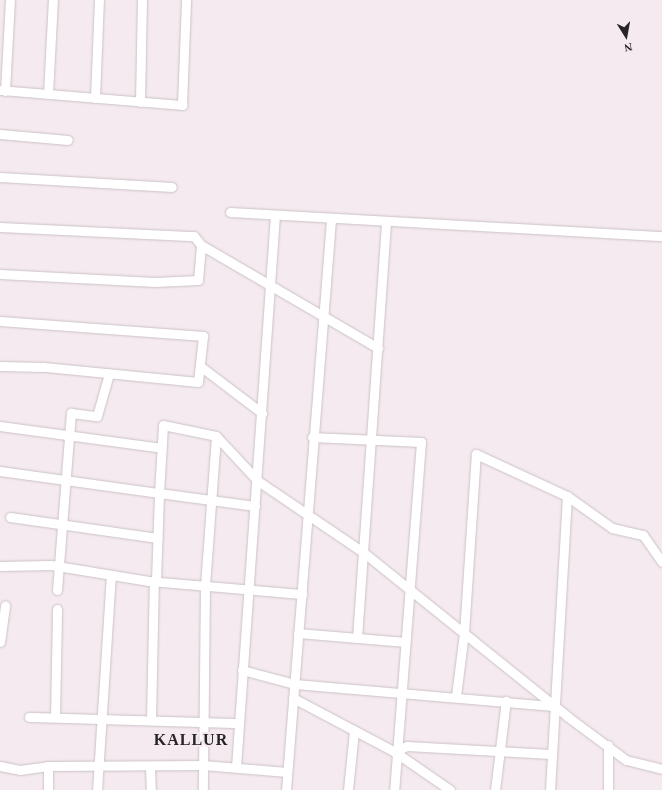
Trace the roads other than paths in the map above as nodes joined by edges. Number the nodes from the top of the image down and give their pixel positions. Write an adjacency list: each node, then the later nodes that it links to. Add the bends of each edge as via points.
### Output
1 (10, 0): 6 (street)
2 (53, 0): 7 (street)
3 (99, 0): 8 (street)
4 (142, 0): 9 (street)
5 (186, 0): 9 (street, via 182,105)
6 (3, 91): 7 (street)
7 (48, 94): 8 (street)
8 (95, 98): 9 (street)
9 (140, 102)
10 (0, 134): 11 (street)
11 (68, 140)
12 (0, 177): 13 (street)
13 (172, 187)
14 (230, 212): 15 (street)
15 (276, 215): 16 (street); 22 (street)
16 (331, 219): 17 (street); 23 (street)
17 (386, 222): 19 (street); 25 (street)
18 (0, 227): 20 (street, via 194,236)
19 (662, 236)
20 (201, 245): 21 (street, via 198,280 155,282); 22 (street)
21 (0, 274)
22 (271, 284): 23 (street); 29 (street)
23 (322, 313): 25 (street); 33 (street)
24 (0, 321): 27 (street, via 203,336)
25 (378, 348): 34 (street)
26 (0, 366): 28 (street)
27 (200, 366): 28 (street, via 198,382); 29 (street)
28 (108, 374): 31 (street, via 97,416 71,413)
29 (262, 413): 38 (street)
30 (0, 426): 31 (street)
31 (68, 435): 35 (street); 37 (street)
32 (216, 436): 35 (street, via 163,425); 38 (street); 41 (street)
33 (312, 437): 34 (street); 43 (street)
34 (371, 440): 47 (street); 55 (street, via 421,442)
35 (162, 448): 39 (street)
36 (0, 471): 37 (street)
37 (65, 481): 39 (street); 45 (street)
38 (258, 481): 42 (street); 43 (street)
39 (159, 493): 41 (street); 46 (street)
40 (567, 496): 48 (street, via 612,528 643,536); 60 (street, via 476,454); 71 (street)
41 (210, 500): 42 (street); 53 (street)
42 (255, 506): 54 (street)
43 (307, 511): 47 (street); 57 (street)
44 (10, 517): 45 (street)
45 (63, 524): 46 (street); 50 (street)
46 (158, 538): 52 (street)
47 (363, 552): 55 (street); 62 (street)
48 (662, 562)
49 (0, 566): 50 (street)
50 (58, 566): 51 (street); 56 (street)
51 (111, 574): 52 (street); 74 (street)
52 (155, 581): 53 (street); 75 (street)
53 (205, 585): 54 (street); 76 (street)
54 (249, 589): 57 (street); 65 (street)
55 (411, 589): 60 (street); 64 (street)
56 (57, 590)
57 (302, 594): 61 (street)
58 (5, 605): 63 (street)
59 (57, 609): 73 (street)
60 (464, 633): 68 (street); 71 (street)
61 (298, 634): 62 (street); 66 (street)
62 (357, 638): 64 (street)
63 (0, 642)
64 (406, 642): 67 (street)
65 (242, 670): 66 (street); 77 (street)
66 (295, 684): 67 (street); 69 (street)
67 (402, 693): 68 (street); 80 (street)
68 (456, 696): 70 (street)
69 (293, 698): 78 (street); 90 (street)
70 (506, 701): 71 (street); 81 (street)
71 (553, 706): 79 (street); 82 (street)
72 (29, 717): 73 (street)
73 (55, 717): 74 (street)
74 (100, 718): 75 (street); 87 (street)
75 (151, 719): 76 (street)
76 (201, 721): 77 (street); 83 (street)
77 (237, 723): 88 (street)
78 (354, 731): 80 (street); 97 (street)
79 (608, 745): 89 (street, via 626,760); 101 (street)
80 (395, 752): 81 (street, via 407,746); 91 (street); 98 (street)
81 (500, 752): 82 (street); 99 (street)
82 (551, 754): 100 (street)
83 (203, 765): 86 (street); 88 (street); 95 (street)
84 (0, 766): 85 (street, via 20,770)
85 (48, 766): 87 (street); 92 (street)
86 (150, 766): 87 (street); 94 (street)
87 (97, 767): 93 (street)
88 (236, 767): 90 (street)
89 (662, 769)
90 (288, 772): 96 (street)
91 (445, 788)
92 (48, 790)
93 (98, 790)
94 (151, 790)
95 (203, 790)
96 (286, 790)
97 (348, 790)
98 (394, 790)
99 (495, 790)
100 (550, 790)
101 (608, 790)

